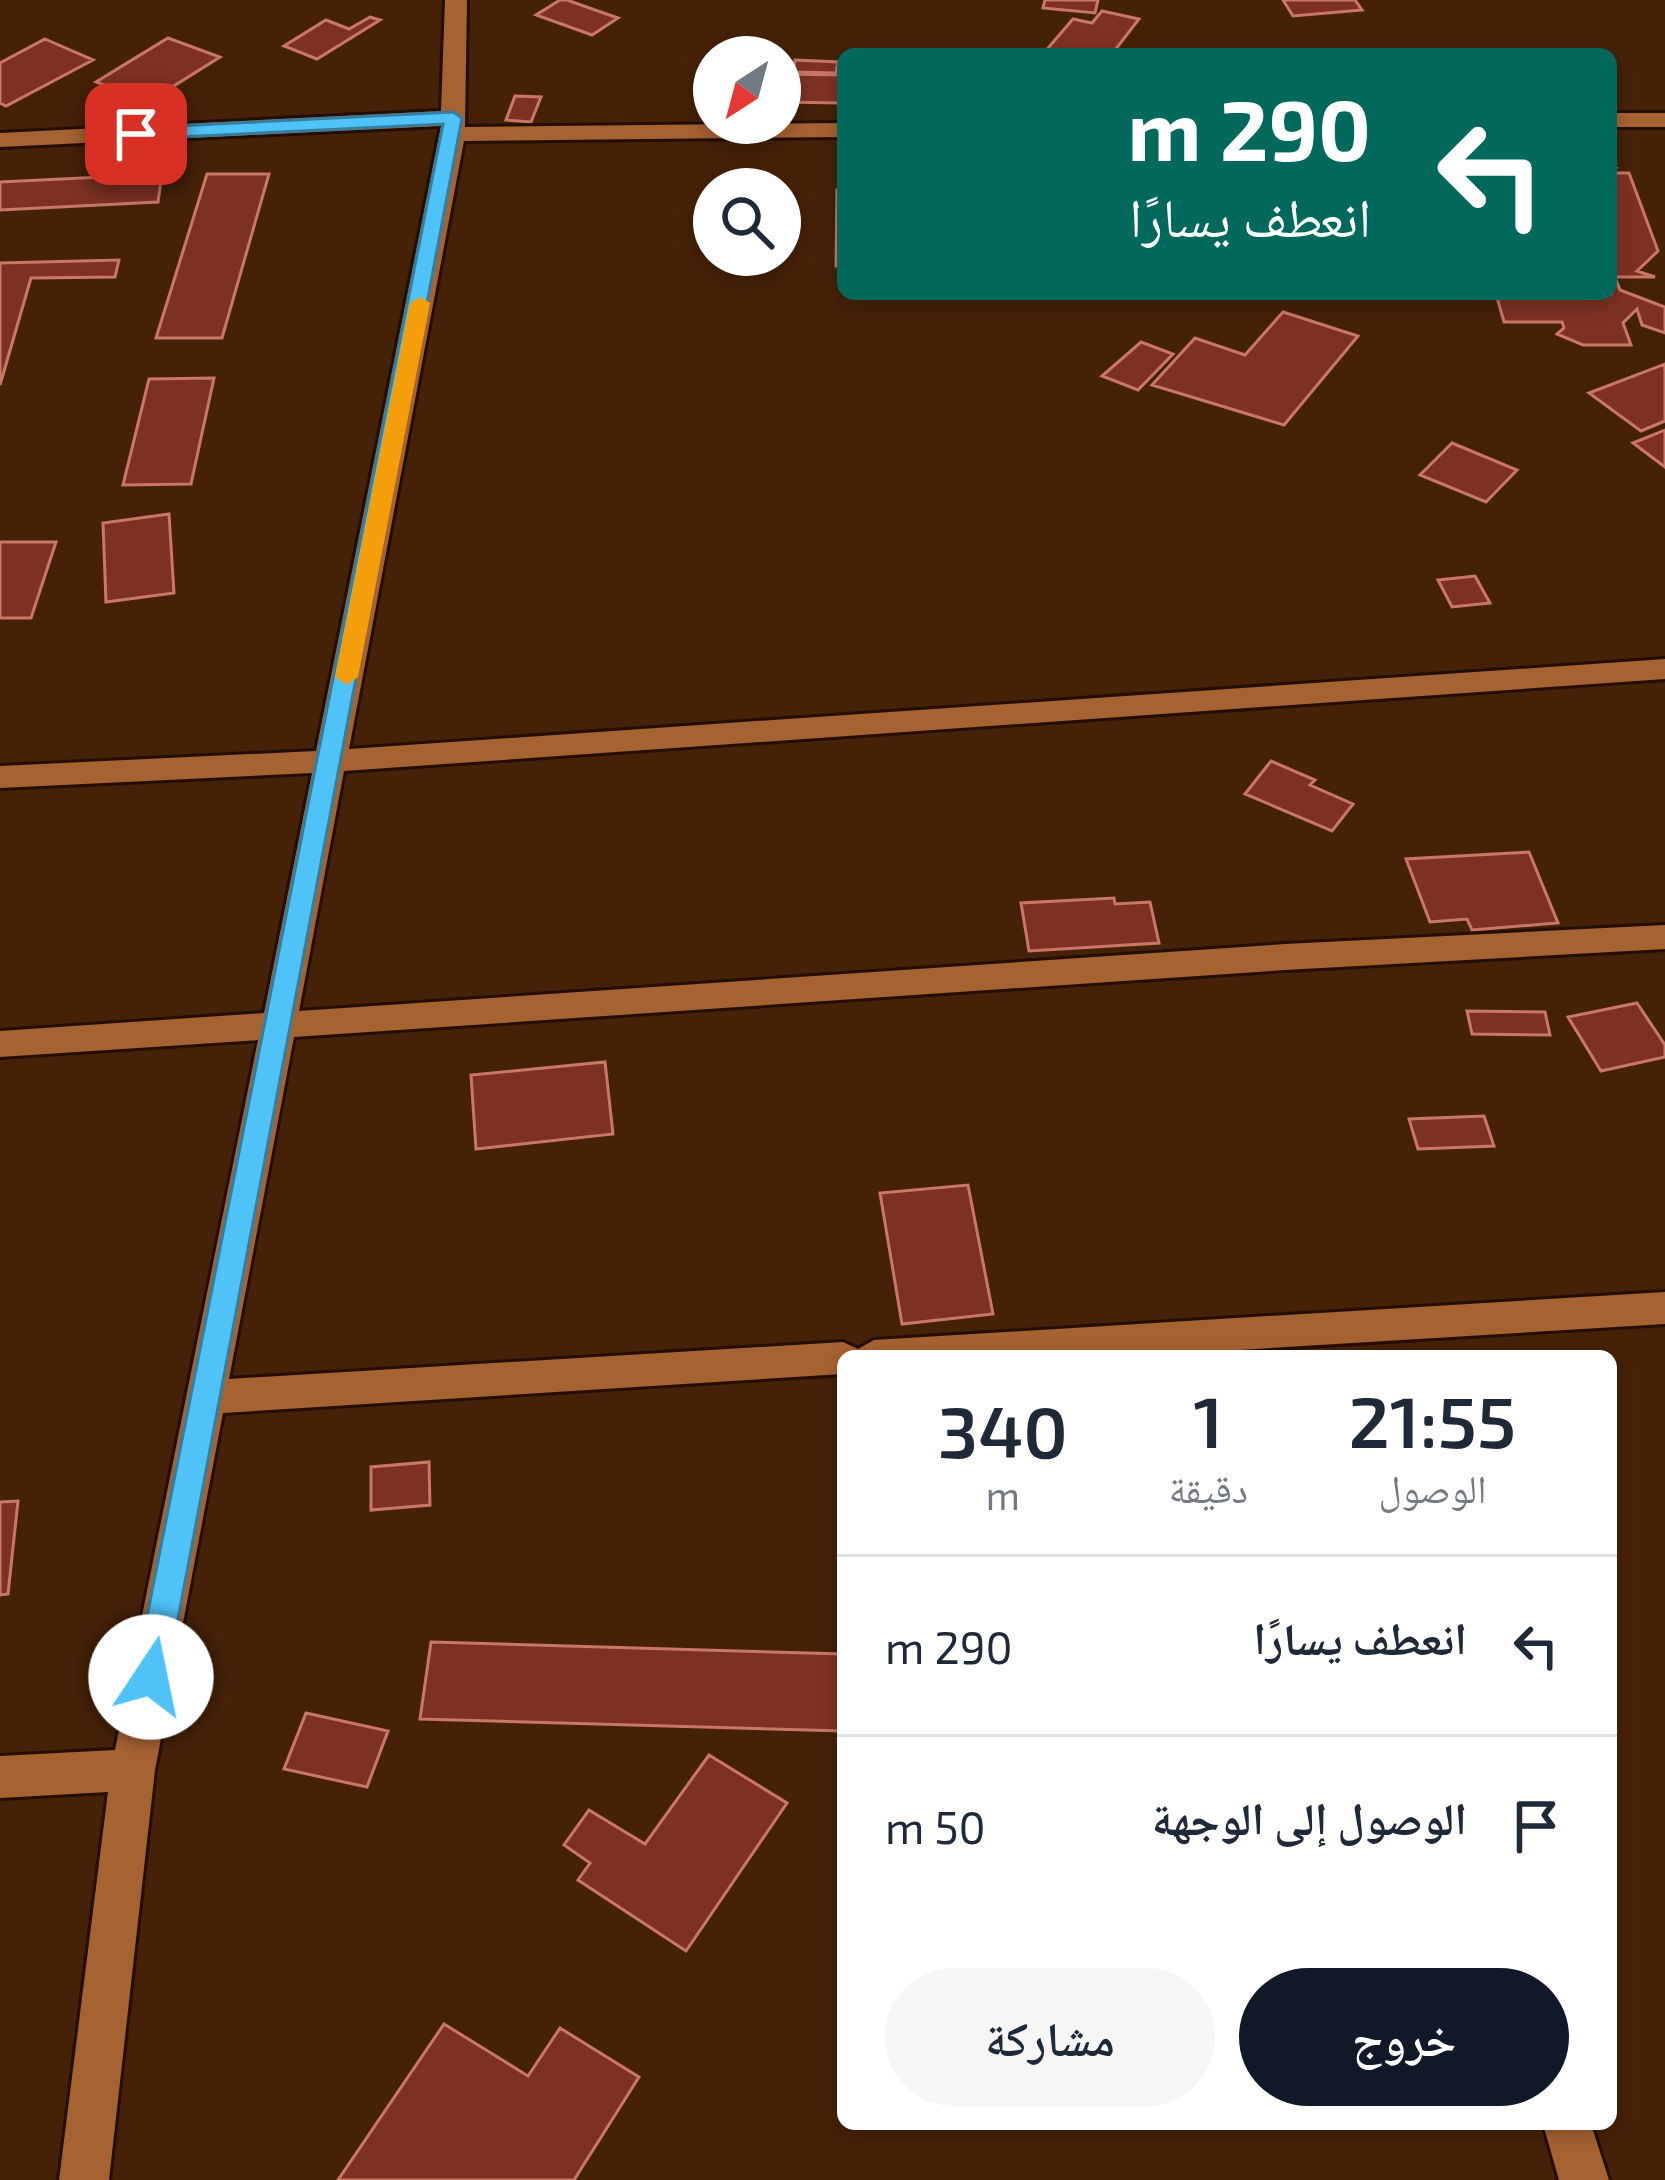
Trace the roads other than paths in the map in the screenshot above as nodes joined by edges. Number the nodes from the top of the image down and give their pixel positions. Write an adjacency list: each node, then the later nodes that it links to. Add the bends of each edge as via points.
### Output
1 (456, 0): 4 (street)
2 (1665, 120): 3 (street)
3 (1617, 121)
4 (453, 126): 5 (street); 6 (street); 8 (street)
5 (837, 130)
6 (0, 140)
7 (1665, 669): 8 (street)
8 (330, 761): 9 (street); 11 (street)
9 (0, 777)
10 (1665, 938): 11 (street)
11 (276, 1028): 12 (street); 17 (street)
12 (0, 1045)
13 (1665, 1308): 14 (street)
14 (1334, 1342): 15 (street)
15 (1071, 1350)
16 (837, 1358): 17 (street)
17 (205, 1396): 18 (street)
18 (133, 1770): 19 (street); 21 (street)
19 (0, 1777)
20 (1569, 2130): 22 (street)
21 (84, 2180)
22 (1584, 2180)

